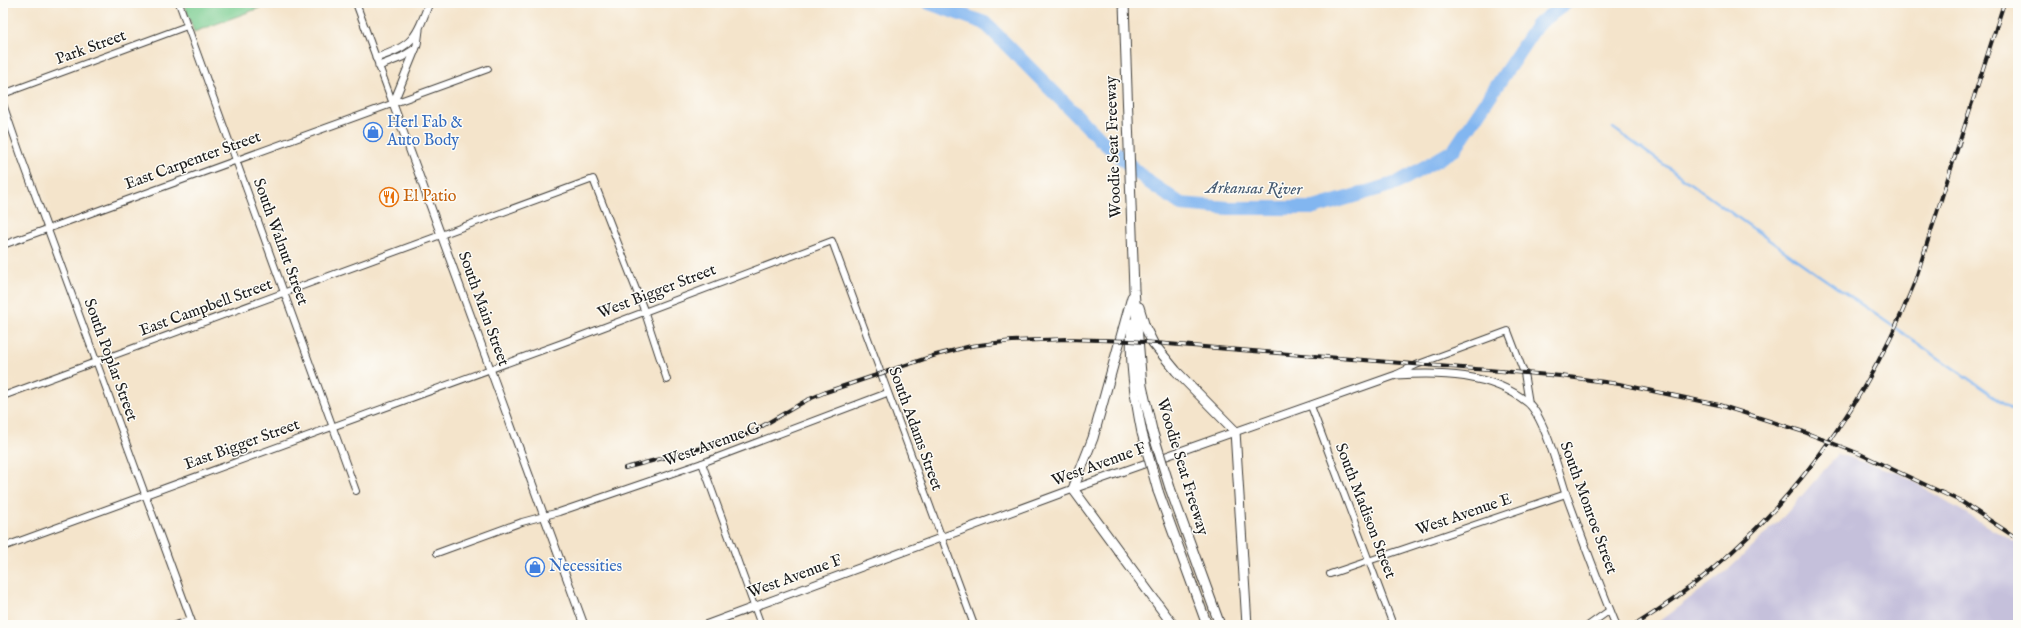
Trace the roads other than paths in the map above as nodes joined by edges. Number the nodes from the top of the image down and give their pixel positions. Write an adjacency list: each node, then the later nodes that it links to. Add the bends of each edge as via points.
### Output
1 (179, 3): 5 (street, South Walnut Street)
2 (356, 3): 8 (street, South Main Street)
3 (1124, 3): 18 (main road, Woodie Seat Freeway)
4 (429, 5): 6 (street)
5 (187, 26): 10 (street, Park Street); 13 (street, South Walnut Street)
6 (419, 30): 7 (street); 8 (street, via 403,48)
7 (415, 49): 8 (street, via 402,57); 12 (street)
8 (378, 62): 12 (street, South Main Street)
9 (488, 69): 12 (street, East Carpenter Street)
10 (3, 94)
11 (3, 104): 14 (street, South Poplar Street)
12 (393, 104): 13 (street, East Carpenter Street); 15 (street, South Main Street)
13 (236, 160): 14 (street, East Carpenter Street); 19 (street, South Walnut Street)
14 (47, 228): 17 (street, East Carpenter Street); 21 (street, South Poplar Street)
15 (441, 236): 19 (street, East Campbell Street); 20 (street, East Campbell Street, via 593,179); 22 (street, South Main Street)
16 (832, 240): 20 (street, West Bigger Street); 25 (street, South Adams Street)
17 (3, 245)
18 (1134, 290): 30 (main road, via 1145,327 1153,343 1176,371); 32 (main road, via 1093,438); 51 (main road, Woodie Seat Freeway, bridge, via 1131,341 1133,383 1142,433 1158,491); 52 (main road, Woodie Seat Freeway, bridge, via 1142,386 1152,430 1170,488)
19 (285, 293): 21 (street, East Campbell Street); 29 (street, South Walnut Street)
20 (644, 310): 22 (street, West Bigger Street); 24 (street)
21 (97, 362): 26 (street, East Campbell Street); 34 (street, South Poplar Street)
22 (490, 369): 29 (street, East Bigger Street); 36 (street, South Main Street)
23 (1396, 375): 27 (street, West Avenue F, via 1434,373 1472,378 1502,387); 27 (street, via 1508,331 1524,373); 28 (street, West Avenue F)
24 (667, 380)
25 (888, 393): 31 (street, West Avenue G); 37 (street, South Adams Street)
26 (3, 396)
27 (1529, 403): 35 (street, South Monroe Street, via 1543,426)
28 (1311, 406): 30 (street, West Avenue F); 40 (street, South Madison Street)
29 (334, 426): 33 (street, South Walnut Street); 34 (street, East Bigger Street)
30 (1235, 430): 32 (street, West Avenue F); 53 (main road)
31 (702, 463): 36 (street, West Avenue G); 42 (street)
32 (1073, 489): 37 (street, West Avenue F); 50 (main road)
33 (356, 491)
34 (145, 494): 38 (street, East Bigger Street); 44 (street, South Poplar Street)
35 (1566, 494): 40 (street, West Avenue E); 43 (street, South Monroe Street)
36 (544, 516): 39 (street, West Avenue G); 46 (street, South Main Street)
37 (941, 539): 42 (street, West Avenue F); 49 (street, South Adams Street)
38 (3, 547)
39 (437, 553)
40 (1370, 560): 41 (street, West Avenue E); 54 (street, South Madison Street)
41 (1330, 574)
42 (755, 607): 47 (street, West Avenue F); 48 (street)
43 (1610, 610): 55 (street); 56 (street, South Monroe Street)
44 (192, 622): 45 (street)
45 (176, 625)
46 (584, 625)
47 (705, 625)
48 (761, 625)
49 (974, 625)
50 (1173, 625)
51 (1208, 625)
52 (1220, 625)
53 (1247, 625)
54 (1393, 625)
55 (1589, 625)
56 (1616, 625)

